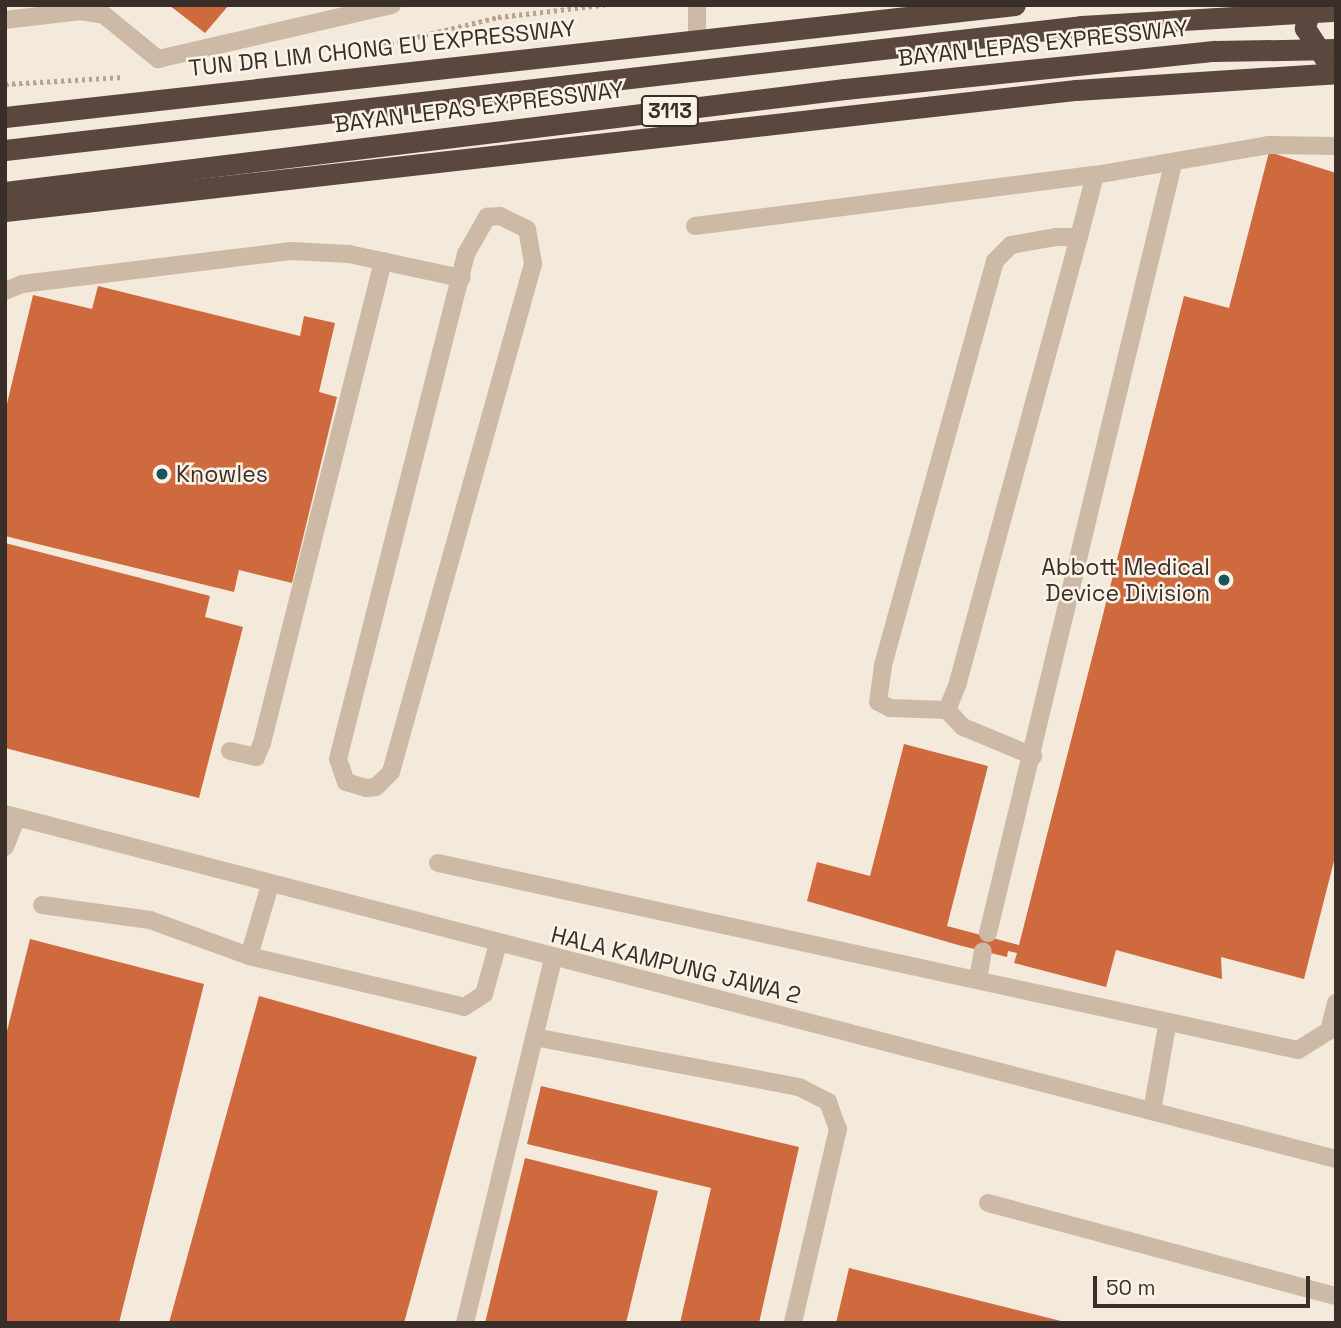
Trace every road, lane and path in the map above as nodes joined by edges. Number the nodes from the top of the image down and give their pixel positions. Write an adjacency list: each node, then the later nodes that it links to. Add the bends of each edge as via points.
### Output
1 (392, 5): 7 (street, via 158,59 104,15 80,11)
2 (604, 5): 10 (path, via 498,17)
3 (696, 5): 8 (street)
4 (1015, 5): 8 (highway, TUN DR LIM CHONG EU EXPRESSWAY)
5 (1311, 5): 11 (highway, via 1308,38)
6 (1336, 11): 17 (highway, BAYAN LEPAS EXPRESSWAY / 3113, bridge, via 1081,26)
7 (5, 20)
8 (697, 40): 15 (highway, TUN DR LIM CHONG EU EXPRESSWAY)
9 (1336, 49): 20 (highway, BAYAN LEPAS EXPRESSWAY / 3113, bridge, via 1214,51 845,89)
10 (348, 53)
11 (1336, 66)
12 (1336, 73): 21 (highway, 3113, via 1062,91)
13 (130, 79): 14 (path, via 108,74)
14 (5, 84)
15 (5, 117)
16 (1336, 146): 18 (street, via 1268,145)
17 (5, 150)
18 (1173, 164): 19 (street); 29 (street)
19 (1095, 175): 22 (street); 23 (street)
20 (5, 192)
21 (5, 211)
22 (695, 226)
23 (1079, 237): 27 (street); 27 (street, via 1012,245 991,274 878,702 910,713)
24 (383, 261): 25 (street); 26 (street, via 291,251 22,284); 28 (street, via 262,743 257,757)
25 (461, 278): 25 (street, via 473,235 486,217 516,220 527,229 533,264 391,772 366,788 346,782 338,759)
26 (5, 291)
27 (947, 710): 29 (street, via 963,727)
28 (230, 751)
29 (1033, 756): 38 (street)
30 (11, 815): 31 (street); 33 (street, HALA KAMPUNG JAWA 2)
31 (5, 847)
32 (438, 863): 38 (street)
33 (270, 885): 35 (street, HALA KAMPUNG JAWA 2); 36 (street)
34 (42, 905): 36 (street, via 150,920)
35 (498, 944): 36 (street, via 484,994 464,1007); 37 (street, HALA KAMPUNG JAWA 2)
36 (249, 956)
37 (553, 959): 41 (street); 42 (street, HALA KAMPUNG JAWA 2)
38 (978, 979): 40 (street)
39 (1336, 1003): 40 (street, via 1329,1031 1298,1050)
40 (1167, 1026): 42 (street)
41 (534, 1037): 46 (street); 47 (street, via 799,1087 828,1102 838,1129)
42 (1152, 1111): 43 (street, HALA KAMPUNG JAWA 2)
43 (1336, 1159)
44 (988, 1203): 45 (street)
45 (1336, 1296)
46 (465, 1323)
47 (793, 1323)

